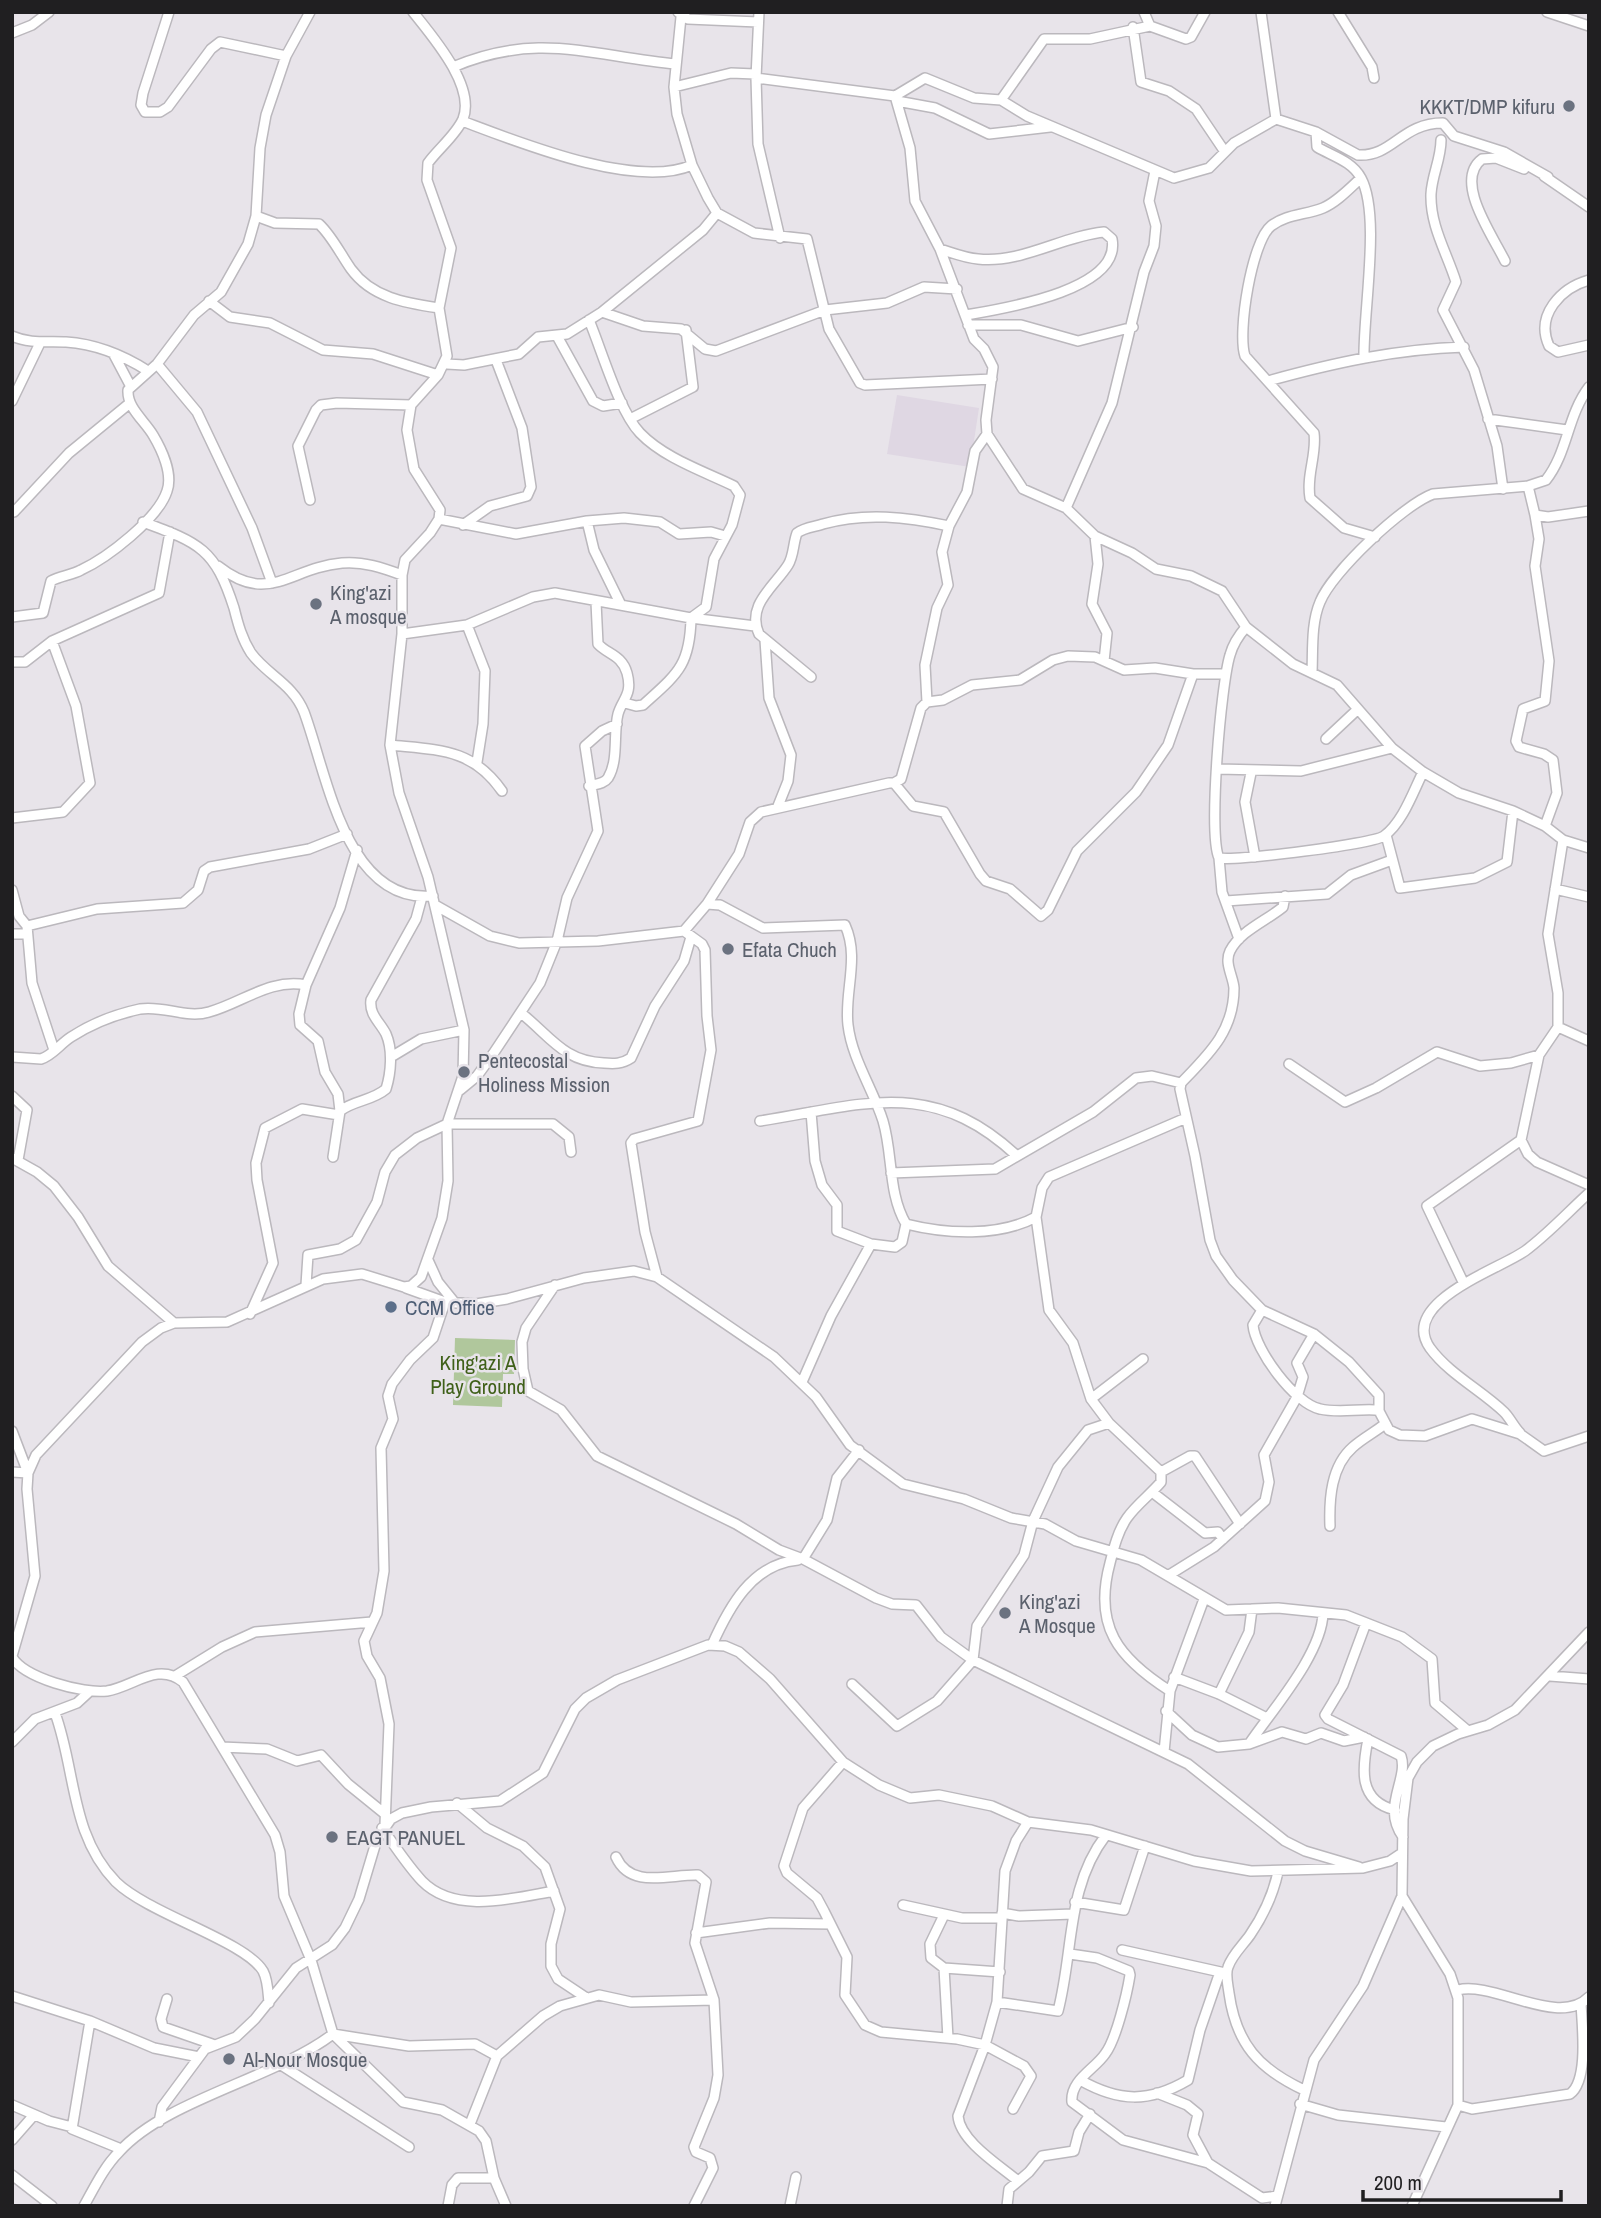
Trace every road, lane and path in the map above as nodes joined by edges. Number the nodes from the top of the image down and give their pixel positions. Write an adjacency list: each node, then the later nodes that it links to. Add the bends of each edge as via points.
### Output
1 (169, 12): 16 (street, via 143,93 145,112 168,107 220,42)
2 (310, 12): 16 (street)
3 (413, 12): 18 (street)
4 (1144, 12): 12 (street)
5 (1205, 12): 12 (street, via 1186,39)
6 (1261, 12): 24 (street)
7 (1338, 12): 20 (street, via 1372,67)
8 (1547, 12): 13 (street)
9 (47, 13): 15 (street)
10 (680, 15): 11 (street); 17 (street)
11 (758, 17): 19 (street)
12 (1150, 26): 14 (street)
13 (1589, 26)
14 (1133, 27): 23 (street, via 1090,39 1042,40); 29 (street, via 1141,82 1169,91 1196,109)
15 (12, 33)
16 (286, 56): 36 (street, via 263,130)
17 (676, 64): 18 (street, via 589,50 517,48); 21 (street)
18 (453, 67): 25 (street, via 465,100)
19 (755, 76): 21 (street, via 731,73); 22 (street); 37 (street, via 758,144)
20 (1374, 78)
21 (674, 87): 30 (street)
22 (896, 98): 23 (street, via 925,78 974,98); 26 (street, via 935,108 989,134); 38 (street, via 910,148 915,201)
23 (1001, 100): 26 (street)
24 (1276, 119): 27 (street); 29 (street)
25 (462, 121): 30 (street, via 552,153 640,172 669,174); 43 (street, via 428,163 427,171 451,248)
26 (1052, 127): 31 (street)
27 (1316, 132): 32 (street, via 1365,155 1384,149 1414,127 1443,123 1454,136 1504,152); 33 (street, via 1317,147 1343,160)
28 (1441, 140): 54 (street, via 1432,210 1456,282 1443,310)
29 (1225, 152): 31 (street, via 1209,168 1193,175 1174,178)
30 (692, 165): 35 (street)
31 (1155, 171): 48 (street, via 1149,201 1156,235)
32 (1548, 177): 34 (street); 39 (street, via 1496,158 1482,159 1473,168 1471,189)
33 (1361, 178): 56 (street, via 1372,228); 63 (street, via 1324,208 1282,219 1261,239 1244,313 1243,342 1245,356)
34 (1589, 206)
35 (717, 214): 37 (street, via 754,233); 45 (street)
36 (256, 216): 42 (street, via 248,244 228,282); 43 (street, via 275,223 319,224 352,271 372,290)
37 (780, 238): 44 (street, via 807,239)
38 (940, 249): 41 (street); 47 (street, via 992,259 1091,233 1104,232 1112,239 1112,252 1104,265 1081,284)
39 (1505, 261)
40 (1589, 280): 53 (street, via 1558,296 1549,315 1546,341 1558,352)
41 (957, 289): 44 (street, via 924,287 887,303); 47 (street)
42 (209, 301): 58 (street); 61 (street, via 230,317 270,323 323,350 373,354)
43 (439, 308): 59 (street)
44 (825, 310): 49 (street, via 716,351 705,349); 62 (street, via 830,329 860,383)
45 (602, 312): 46 (street); 49 (street, via 643,326)
46 (589, 320): 51 (street); 68 (street)
47 (967, 320): 48 (street, via 1021,325 1078,341); 62 (street, via 974,339 990,358)
48 (1133, 327): 77 (street, via 1112,403)
49 (686, 330): 70 (street, via 694,387)
50 (12, 336): 52 (street)
51 (557, 336): 57 (street, via 538,337 519,354); 68 (street, via 593,401 603,406)
52 (40, 343): 55 (street, via 70,342); 66 (street)
53 (1589, 345)
54 (1464, 347): 56 (street, via 1403,350); 71 (street)
55 (112, 351): 60 (street); 64 (street)
56 (1364, 358): 63 (street)
57 (496, 359): 59 (street); 84 (street, via 525,436 531,487 527,496 490,506)
58 (157, 363): 60 (street); 92 (street, via 197,412 252,528)
59 (447, 364): 61 (street)
60 (148, 371): 64 (street)
61 (438, 375): 69 (street)
62 (992, 379): 73 (street)
63 (1268, 382): 89 (street, via 1314,433 1310,498 1344,528)
64 (130, 386): 67 (street)
65 (1589, 387): 72 (street)
66 (12, 401)
67 (130, 402): 79 (street, via 69,453); 83 (street, via 153,435 169,482 161,504)
68 (622, 403): 70 (street)
69 (411, 405): 76 (street, via 321,405 298,446); 81 (street, via 409,450 418,475 437,503)
70 (629, 419): 87 (street, via 651,443 739,491)
71 (1488, 419): 72 (street); 75 (street)
72 (1567, 430): 74 (street, via 1555,469 1546,480)
73 (987, 434): 77 (street, via 1023,489); 85 (street, via 975,451 967,492)
74 (1528, 486): 75 (street); 80 (street)
75 (1503, 489): 89 (street, via 1418,499)
76 (310, 500)
77 (1066, 509): 88 (street)
78 (1589, 511): 80 (street)
79 (14, 515)
80 (1535, 515): 126 (street, via 1539,539 1535,566 1549,661 1545,701 1523,709 1516,741 1519,747 1553,760 1556,793)
81 (439, 519): 84 (street); 91 (street, via 405,560)
82 (587, 521): 84 (street, via 516,534); 87 (street, via 636,519 660,522 679,534); 94 (street, via 594,550)
83 (143, 523): 86 (street); 95 (street, via 97,562 54,579 43,613)
84 (463, 525)
85 (949, 526): 98 (street, via 861,517 838,518 803,529 794,540 789,563 760,601); 109 (street, via 942,552 947,590 937,608 925,665)
86 (170, 532): 90 (street, via 199,547); 102 (street, via 159,593)
87 (725, 536): 96 (street, via 711,569 706,607)
88 (1095, 536): 99 (street, via 1156,569 1207,582 1222,591); 103 (street, via 1098,564 1092,604 1107,633)
89 (1375, 537): 105 (street, via 1326,589 1320,602)
90 (217, 565): 92 (street, via 244,583); 127 (street, via 251,653 288,687 304,711 322,776)
91 (402, 575): 92 (street, via 341,563); 100 (street)
92 (272, 583)
93 (596, 602): 94 (street); 97 (street, via 543,594); 110 (street, via 598,645 611,651 626,670)
94 (621, 605): 96 (street)
95 (12, 617)
96 (691, 618): 98 (street); 110 (street, via 683,664 643,705)
97 (467, 625): 100 (street); 116 (street, via 485,671)
98 (755, 626): 101 (street)
99 (1246, 626): 105 (street, via 1276,653); 107 (street, via 1231,651)
100 (402, 634): 114 (street)
101 (765, 640): 108 (street); 123 (street, via 769,698 791,755 788,781)
102 (52, 641): 104 (street, via 32,659); 125 (street, via 76,706 90,783 63,812)
103 (1104, 661): 106 (street, via 1124,670 1155,668); 109 (street, via 1068,656 1020,680 972,685 943,700)
104 (12, 662)
105 (1312, 672): 111 (street, via 1337,685)
106 (1193, 674): 107 (street); 120 (street, via 1168,745 1136,792 1077,851 1045,915 1035,914 1010,889 986,881 944,812 913,806)
107 (1225, 674): 117 (street)
108 (811, 677)
109 (927, 702): 120 (street, via 917,715 901,779)
110 (625, 703): 112 (street)
111 (1358, 709): 113 (street); 115 (street)
112 (617, 724): 121 (street, via 608,779); 121 (street, via 585,746)
113 (1326, 739)
114 (390, 745): 116 (street); 140 (street, via 399,793)
115 (1392, 748): 118 (street, via 1301,771); 119 (street)
116 (477, 762): 122 (street)
117 (1218, 769): 118 (street); 133 (street, via 1214,810)
118 (1251, 772): 132 (street, via 1245,802)
119 (1423, 772): 124 (street, via 1460,793); 128 (street)
120 (894, 783): 123 (street)
121 (589, 786): 147 (street, via 598,831 567,898)
122 (502, 790)
123 (778, 806): 142 (street, via 750,822 740,854)
124 (1513, 811): 126 (street); 134 (street, via 1507,862 1491,873 1404,889 1397,885)
125 (12, 818)
126 (1545, 826): 129 (street)
127 (346, 834): 131 (street); 143 (street, via 309,849 210,867 198,890 183,903 97,909)
128 (1386, 835): 132 (street, via 1366,844); 134 (street)
129 (1563, 840): 130 (street); 135 (street)
130 (1589, 848)
131 (357, 850): 138 (street, via 377,880 390,889); 148 (street, via 340,908)
132 (1255, 857): 133 (street)
133 (1219, 858): 141 (street)
134 (1392, 860): 137 (street, via 1351,875 1327,894)
135 (1555, 889): 139 (street); 150 (street, via 1548,934 1558,993)
136 (12, 891): 143 (street)
137 (1285, 896): 141 (street); 146 (street, via 1283,907)
138 (422, 897): 140 (street); 156 (street, via 416,919 371,1000 371,1012 385,1032)
139 (1589, 897)
140 (434, 901): 147 (street, via 503,941); 151 (street)
141 (1226, 901): 146 (street)
142 (707, 904): 145 (street); 161 (street, via 720,905 764,928 845,925 853,965 848,1029)
143 (26, 930): 144 (street); 153 (street, via 32,983)
144 (12, 933)
145 (688, 934): 147 (street); 149 (street, via 678,973 625,1062 573,1058); 179 (street, via 705,950 711,1050 700,1117 693,1124 634,1139 631,1148)
146 (1239, 939): 158 (street, via 1228,958 1234,984 1229,1026)
147 (557, 941): 149 (street, via 540,983)
148 (306, 985): 153 (street, via 290,983 264,989 208,1013 142,1009 94,1025); 163 (street, via 299,1020 318,1041 321,1062 338,1094)
149 (521, 1013): 159 (street, via 477,1076)
150 (1558, 1027): 152 (street); 154 (street)
151 (464, 1030): 156 (street, via 421,1039); 159 (street)
152 (1589, 1041)
153 (54, 1050): 155 (street, via 41,1059)
154 (1539, 1055): 157 (street, via 1480,1066 1437,1052 1345,1102); 167 (street)
155 (12, 1057)
156 (391, 1058): 163 (street, via 386,1089)
157 (1289, 1064)
158 (1181, 1083): 164 (street); 169 (street, via 1152,1076 1136,1078 1093,1112)
159 (460, 1090): 166 (street)
160 (12, 1096): 171 (street, via 27,1110)
161 (875, 1103): 162 (street); 169 (street, via 945,1108 985,1130); 172 (street, via 885,1128)
162 (811, 1112): 165 (street); 177 (street, via 815,1161 822,1185 837,1205 837,1231)
163 (339, 1113): 170 (street); 186 (street, via 302,1109 265,1128 256,1163 257,1180 273,1263)
164 (1186, 1118): 175 (street, via 1049,1177); 185 (street, via 1213,1249 1233,1280)
165 (760, 1121)
166 (447, 1124): 168 (street, via 553,1124 569,1137); 178 (street, via 446,1200); 181 (street, via 417,1138 395,1156 356,1240 340,1249 308,1255)
167 (1521, 1140): 173 (street, via 1537,1163); 180 (street, via 1427,1206)
168 (571, 1152)
169 (1017, 1156): 172 (street, via 995,1169)
170 (333, 1157)
171 (15, 1159): 187 (street, via 49,1181 108,1266)
172 (891, 1173): 176 (street)
173 (1589, 1185)
174 (1589, 1193): 180 (street, via 1525,1251)
175 (1036, 1217): 176 (street, via 1013,1226 967,1231); 192 (street, via 1049,1310 1073,1343)
176 (906, 1224): 177 (street, via 898,1246)
177 (872, 1244): 190 (street, via 831,1316)
178 (428, 1260): 183 (street, via 417,1282); 184 (street)
179 (657, 1277): 182 (street, via 634,1271); 190 (street, via 746,1336)
180 (1464, 1284): 197 (street, via 1429,1313 1425,1326 1429,1347 1505,1413)
181 (306, 1285): 183 (street, via 362,1274); 186 (street)
182 (555, 1285): 184 (street, via 507,1299); 209 (street, via 524,1335 521,1355 528,1391 561,1410 597,1456)
183 (404, 1287): 184 (street)
184 (450, 1303): 214 (street, via 433,1338 410,1360 389,1392 393,1419 380,1455 384,1571)
185 (1262, 1310): 188 (street); 191 (street, via 1252,1325 1255,1337)
186 (250, 1314): 187 (street, via 227,1322)
187 (174, 1323): 202 (street, via 142,1342 36,1455)
188 (1314, 1335): 191 (street, via 1297,1363 1303,1377); 193 (street, via 1375,1389)
189 (1143, 1359): 192 (street)
190 (802, 1382): 199 (street, via 841,1434)
191 (1297, 1397): 193 (street, via 1322,1410); 205 (street, via 1265,1452 1269,1482 1265,1501)
192 (1091, 1399): 194 (street)
193 (1380, 1411): 195 (street)
194 (1109, 1423): 201 (street); 204 (street, via 1088,1430 1058,1467)
195 (1385, 1424): 197 (street, via 1400,1435 1419,1437 1472,1419); 206 (street, via 1352,1447 1339,1468 1330,1490)
196 (12, 1431): 202 (street)
197 (1520, 1434): 198 (street, via 1544,1451)
198 (1589, 1436)
199 (859, 1450): 204 (street, via 903,1484); 209 (street, via 837,1478 827,1520)
200 (12, 1472): 202 (street)
201 (1161, 1472): 203 (street, via 1161,1482); 205 (street, via 1195,1456)
202 (27, 1473): 218 (street, via 35,1576)
203 (1152, 1492): 207 (street, via 1205,1533 1218,1532); 208 (street, via 1126,1520)
204 (1033, 1521): 208 (street); 219 (street, via 1024,1555 977,1626)
205 (1240, 1524): 207 (street)
206 (1330, 1526)
207 (1223, 1539): 210 (street)
208 (1112, 1553): 210 (street, via 1141,1560); 226 (street, via 1103,1599 1113,1638 1141,1673)
209 (803, 1559): 217 (street, via 771,1567 751,1582 726,1615); 219 (street, via 884,1602 916,1605 941,1637)
210 (1170, 1575): 211 (street)
211 (1204, 1599): 212 (street, via 1226,1610); 222 (street)
212 (1252, 1609): 213 (street); 227 (street, via 1249,1632)
213 (1323, 1613): 215 (street); 230 (street, via 1315,1643)
214 (372, 1622): 220 (street, via 255,1632); 240 (street, via 364,1637 365,1648 380,1678 389,1733)
215 (1366, 1623): 231 (street, via 1402,1637 1429,1655 1434,1664 1436,1703); 232 (street, via 1343,1685 1325,1715)
216 (1589, 1632): 221 (street)
217 (712, 1645): 237 (street, via 739,1652 754,1664); 238 (street, via 617,1680 586,1698 575,1709 543,1773 493,1803)
218 (12, 1658): 225 (street, via 46,1680)
219 (973, 1660): 224 (street, via 937,1701 897,1726); 236 (street)
220 (175, 1676): 225 (street, via 159,1673 108,1691); 235 (street)
221 (1550, 1676): 223 (street); 231 (street, via 1515,1710)
222 (1174, 1677): 226 (street); 227 (street)
223 (1589, 1679)
224 (852, 1684)
225 (90, 1691): 229 (street, via 78,1703)
226 (1170, 1691): 228 (street)
227 (1219, 1694): 230 (street)
228 (1166, 1712): 234 (street, via 1205,1743 1218,1747); 236 (street)
229 (55, 1713): 233 (street, via 35,1719); 272 (street, via 78,1815 89,1845 104,1867 119,1884 161,1912 258,1965 265,1975)
230 (1267, 1718): 234 (street)
231 (1468, 1731): 244 (street, via 1433,1746 1413,1768 1407,1784)
232 (1366, 1738): 234 (street, via 1344,1741 1321,1733 1306,1739 1282,1732); 239 (street, via 1364,1787 1380,1804); 239 (street, via 1403,1760)
233 (12, 1742)
234 (1249, 1744)
235 (222, 1747): 240 (street, via 267,1749 298,1761 321,1755); 261 (street, via 275,1835 284,1896)
236 (1164, 1752): 248 (street, via 1206,1777 1285,1841)
237 (843, 1762): 241 (street, via 905,1796 943,1796 1000,1808); 257 (street, via 803,1808 785,1861 787,1873 817,1898)
238 (457, 1803): 242 (street, via 402,1813); 250 (street, via 487,1828 534,1855 545,1867)
239 (1395, 1810): 244 (street, via 1395,1824)
240 (385, 1814): 242 (street)
241 (1028, 1822): 243 (street); 256 (street, via 1008,1860)
242 (383, 1827): 250 (street, via 424,1883 457,1900 502,1900); 261 (street, via 353,1916 332,1945)
243 (1106, 1835): 245 (street); 252 (street, via 1086,1865)
244 (1403, 1837): 246 (street)
245 (1146, 1846): 249 (street, via 1219,1867); 252 (street, via 1124,1910)
246 (1402, 1853): 248 (street); 251 (street)
247 (616, 1857): 258 (street, via 624,1871 636,1876 702,1877 705,1889)
248 (1363, 1868): 249 (street)
249 (1278, 1872): 264 (street, via 1266,1907)
250 (554, 1891): 267 (street, via 560,1913 551,1944 551,1965 558,1979)
251 (1402, 1896): 265 (street); 282 (street, via 1377,1958 1317,2055)
252 (1075, 1902): 254 (street)
253 (903, 1905): 255 (street)
254 (1073, 1914): 256 (street); 260 (street)
255 (944, 1915): 256 (street); 262 (street, via 928,1951)
256 (1002, 1916): 263 (street)
257 (830, 1924): 258 (street, via 770,1923); 275 (street, via 848,1957 845,1995 865,2025 881,2032)
258 (696, 1933): 269 (street, via 695,1950)
259 (1122, 1950): 264 (street)
260 (1070, 1954): 271 (street, via 1057,2012); 281 (street, via 1097,1958 1130,1972 1113,2042)
261 (311, 1960): 272 (street, via 296,1968); 274 (street)
262 (944, 1968): 263 (street); 275 (street)
263 (1000, 1972): 271 (street)
264 (1223, 1973): 282 (street, via 1243,2040 1266,2069); 283 (street, via 1200,2030 1191,2077)
265 (1458, 1990): 270 (street, via 1470,1987 1560,2008); 286 (street)
266 (12, 1996): 273 (street)
267 (585, 1997): 269 (street, via 599,1995 631,2002); 278 (street, via 543,2016)
268 (167, 1999): 276 (street, via 163,2027)
269 (714, 2000): 307 (street, via 717,2087 694,2147 713,2165)
270 (1585, 2000): 286 (street, via 1581,2074 1574,2091 1472,2109)
271 (997, 2002): 277 (street)
272 (269, 2003): 276 (street, via 236,2036)
273 (90, 2021): 279 (street, via 161,2050); 292 (street)
274 (333, 2034): 278 (street, via 409,2046 475,2044); 280 (street, via 301,2055); 291 (street, via 403,2102 442,2110)
275 (948, 2038): 277 (street)
276 (212, 2044): 279 (street)
277 (985, 2045): 287 (street, via 1011,2057 1031,2074); 301 (street, via 959,2109 959,2128)
278 (497, 2056): 291 (street)
279 (199, 2057): 290 (street, via 162,2107)
280 (278, 2063): 290 (street); 295 (street)
281 (1080, 2080): 283 (street, via 1118,2097); 288 (street, via 1070,2099)
282 (1304, 2090): 284 (street)
283 (1157, 2093): 297 (street, via 1198,2114 1193,2135)
284 (1300, 2104): 293 (street, via 1338,2115); 302 (street)
285 (12, 2105): 289 (street)
286 (1458, 2105): 293 (street)
287 (1013, 2109)
288 (1090, 2114): 297 (street, via 1128,2142); 301 (street, via 1073,2152 1042,2156)
289 (34, 2115): 292 (street); 294 (street)
290 (159, 2122): 296 (street)
291 (470, 2124): 300 (street, via 486,2141)
292 (72, 2127): 296 (street)
293 (1446, 2127): 310 (street)
294 (12, 2140)
295 (409, 2147)
296 (121, 2149): 304 (street)
297 (1208, 2163): 302 (street, via 1258,2196)
298 (12, 2175): 303 (street)
299 (796, 2177): 308 (street)
300 (494, 2178): 305 (street, via 458,2178); 306 (street)
301 (1018, 2181): 309 (street, via 1009,2189)
302 (1276, 2201)
303 (52, 2206)
304 (84, 2206)
305 (448, 2206)
306 (506, 2206)
307 (694, 2206)
308 (790, 2206)
309 (1007, 2206)
310 (1412, 2206)

